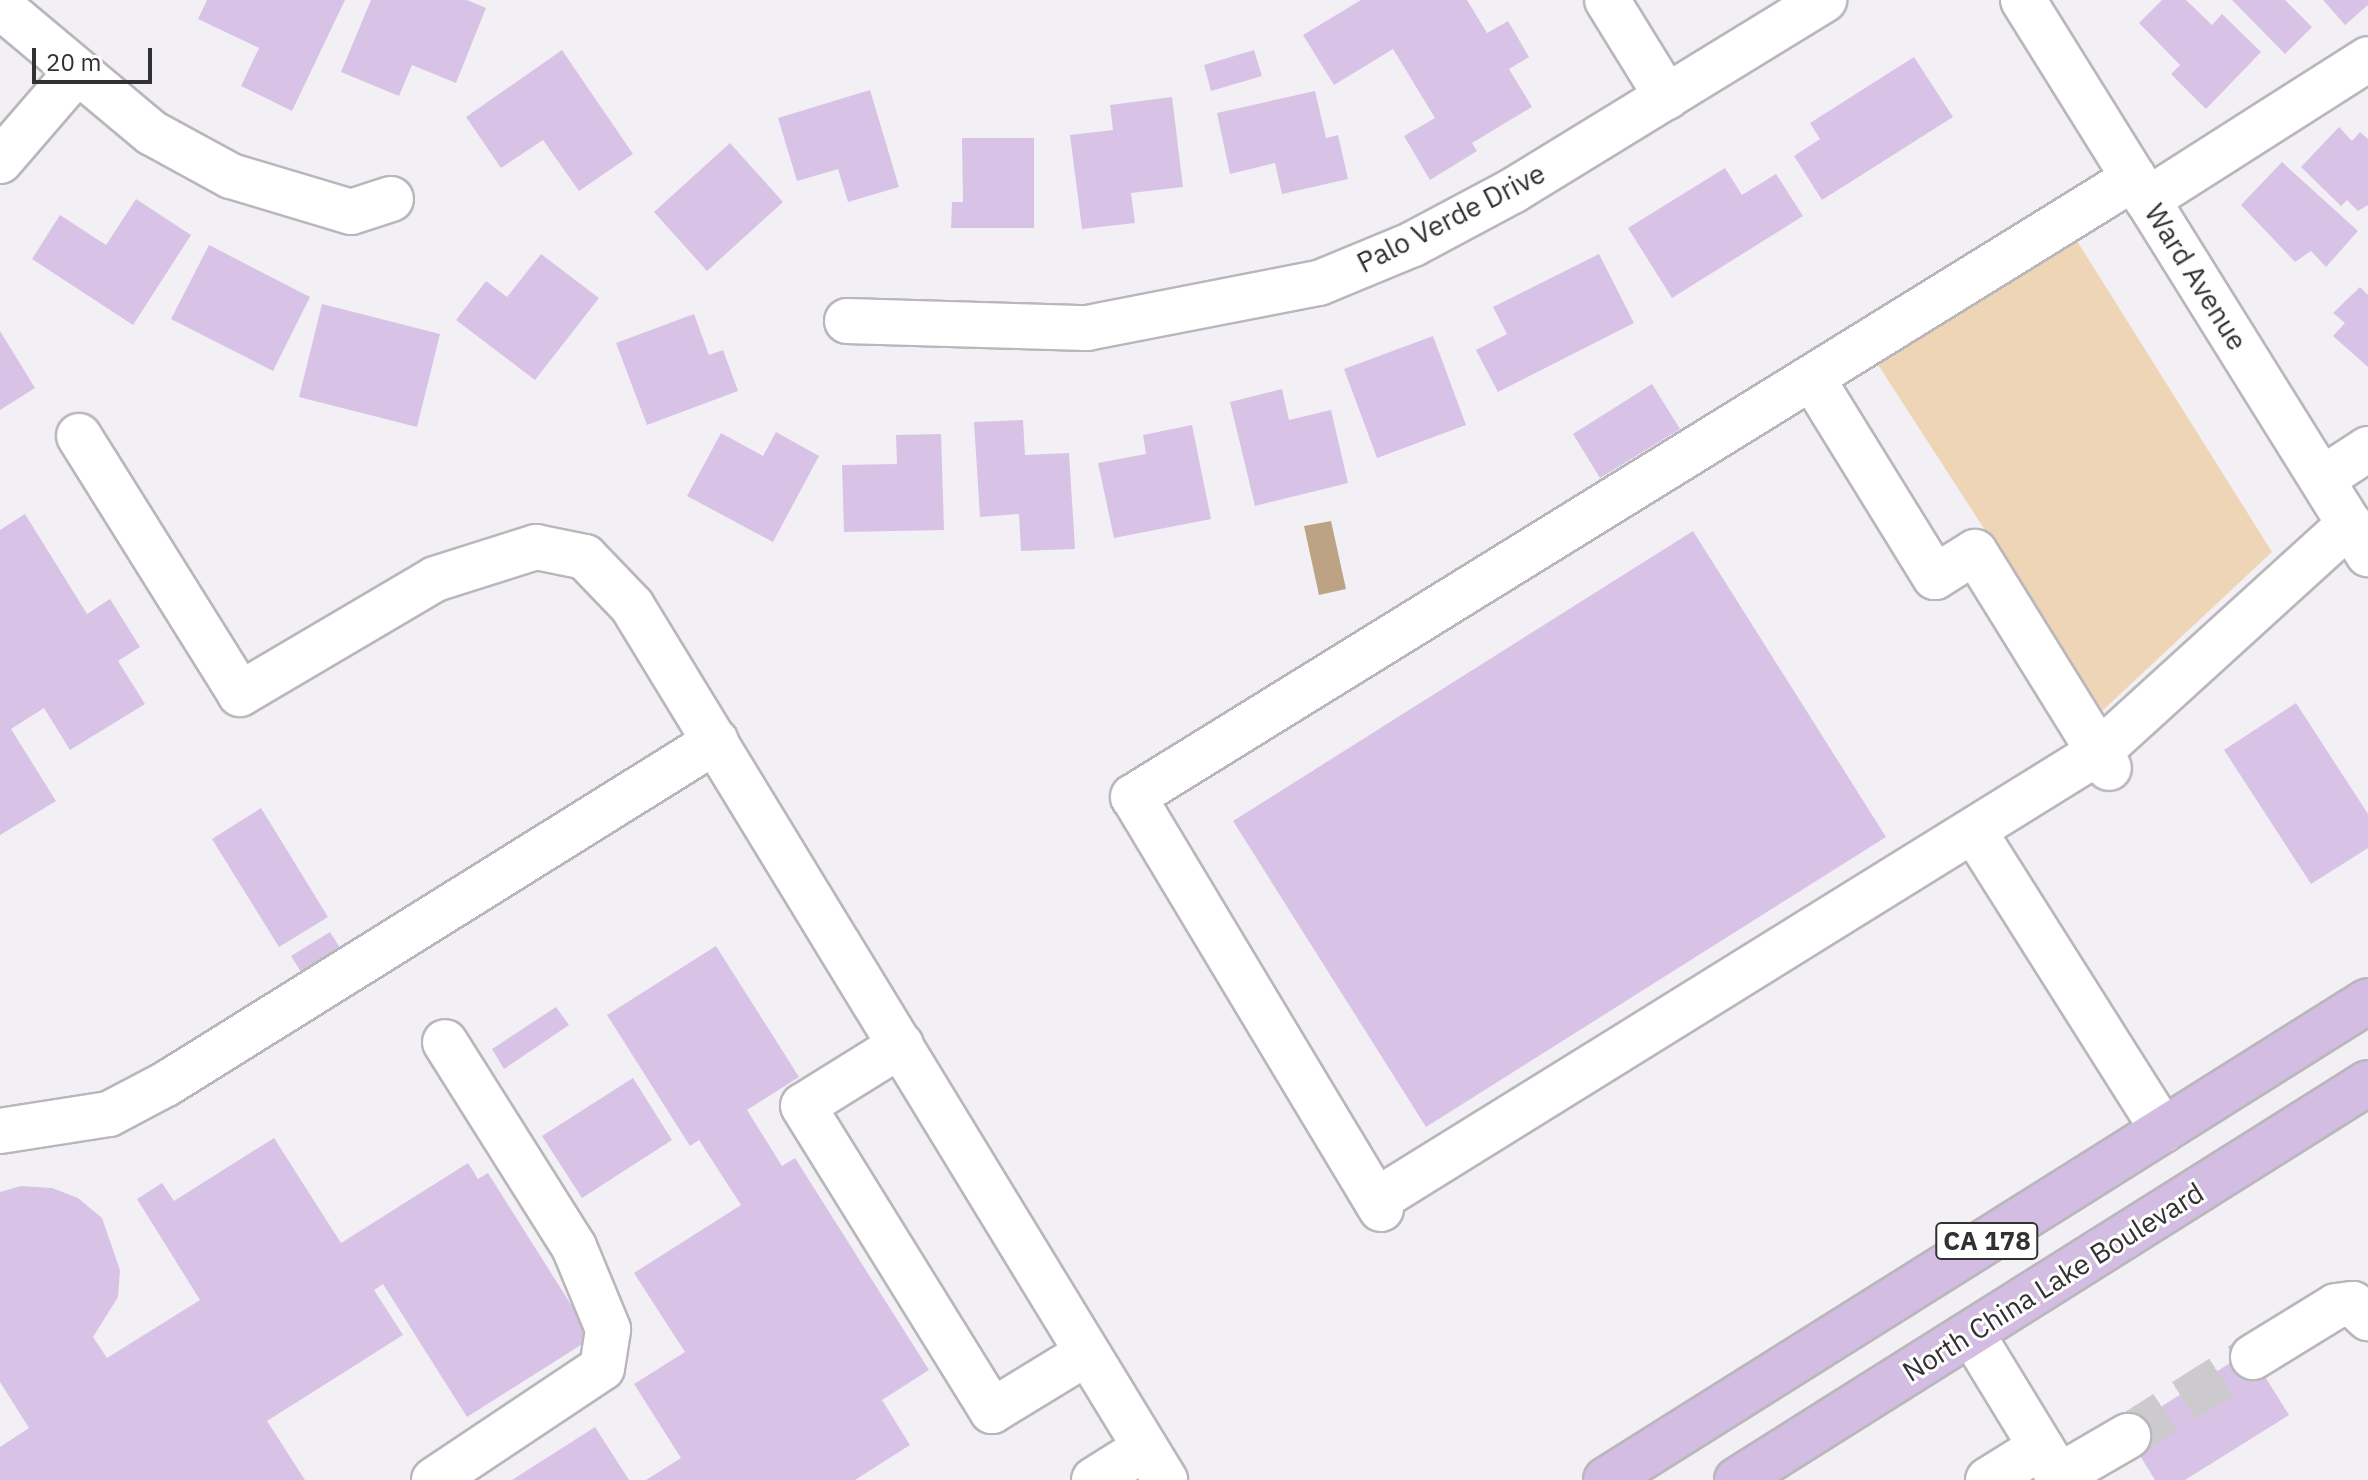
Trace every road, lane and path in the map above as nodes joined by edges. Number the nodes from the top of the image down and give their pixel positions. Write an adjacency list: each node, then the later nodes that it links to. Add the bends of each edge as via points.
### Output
1 (1607, 0): 7 (street)
2 (1824, 0): 7 (street, Palo Verde Drive)
3 (2023, 0): 9 (street, Ward Avenue)
4 (0, 6): 6 (street)
5 (2368, 59): 9 (street)
6 (76, 73): 8 (street); 10 (street, via 152,133 231,176 351,212)
7 (1667, 97): 11 (street, Palo Verde Drive, via 1426,237 1319,283 1087,328)
8 (0, 161)
9 (2141, 189): 12 (street); 15 (street, Ward Avenue)
10 (391, 199)
11 (847, 321)
12 (1812, 378): 18 (street, via 1935,577 1975,552); 18 (street, via 1133,797 1379,1204)
13 (79, 436): 17 (street, via 240,694 435,579 536,547 585,557 632,606)
14 (2368, 449): 15 (street)
15 (2322, 479): 16 (street, Ward Avenue)
16 (2359, 539): 18 (street)
17 (716, 741): 22 (street); 25 (street, via 166,1084 109,1114)
18 (2104, 760)
19 (1984, 847): 24 (street)
20 (2368, 1001): 24 (main road, CA 178)
21 (445, 1042): 33 (street, via 574,1247 608,1329 602,1368)
22 (901, 1045): 28 (street); 28 (street, via 803,1106 992,1411)
23 (2368, 1083): 27 (main road, North China Lake Boulevard / CA 178)
24 (2163, 1130): 35 (main road, CA 178)
25 (0, 1131)
26 (2368, 1318): 29 (street, via 2353,1304 2336,1306)
27 (1972, 1334): 32 (street); 36 (main road, North China Lake Boulevard / CA 178)
28 (1087, 1353): 31 (street)
29 (2253, 1357)
30 (2128, 1436): 32 (street)
31 (1155, 1464): 34 (street)
32 (2054, 1468): 37 (street)
33 (434, 1480)
34 (1094, 1480)
35 (1606, 1480)
36 (1737, 1480)
37 (1988, 1480)

